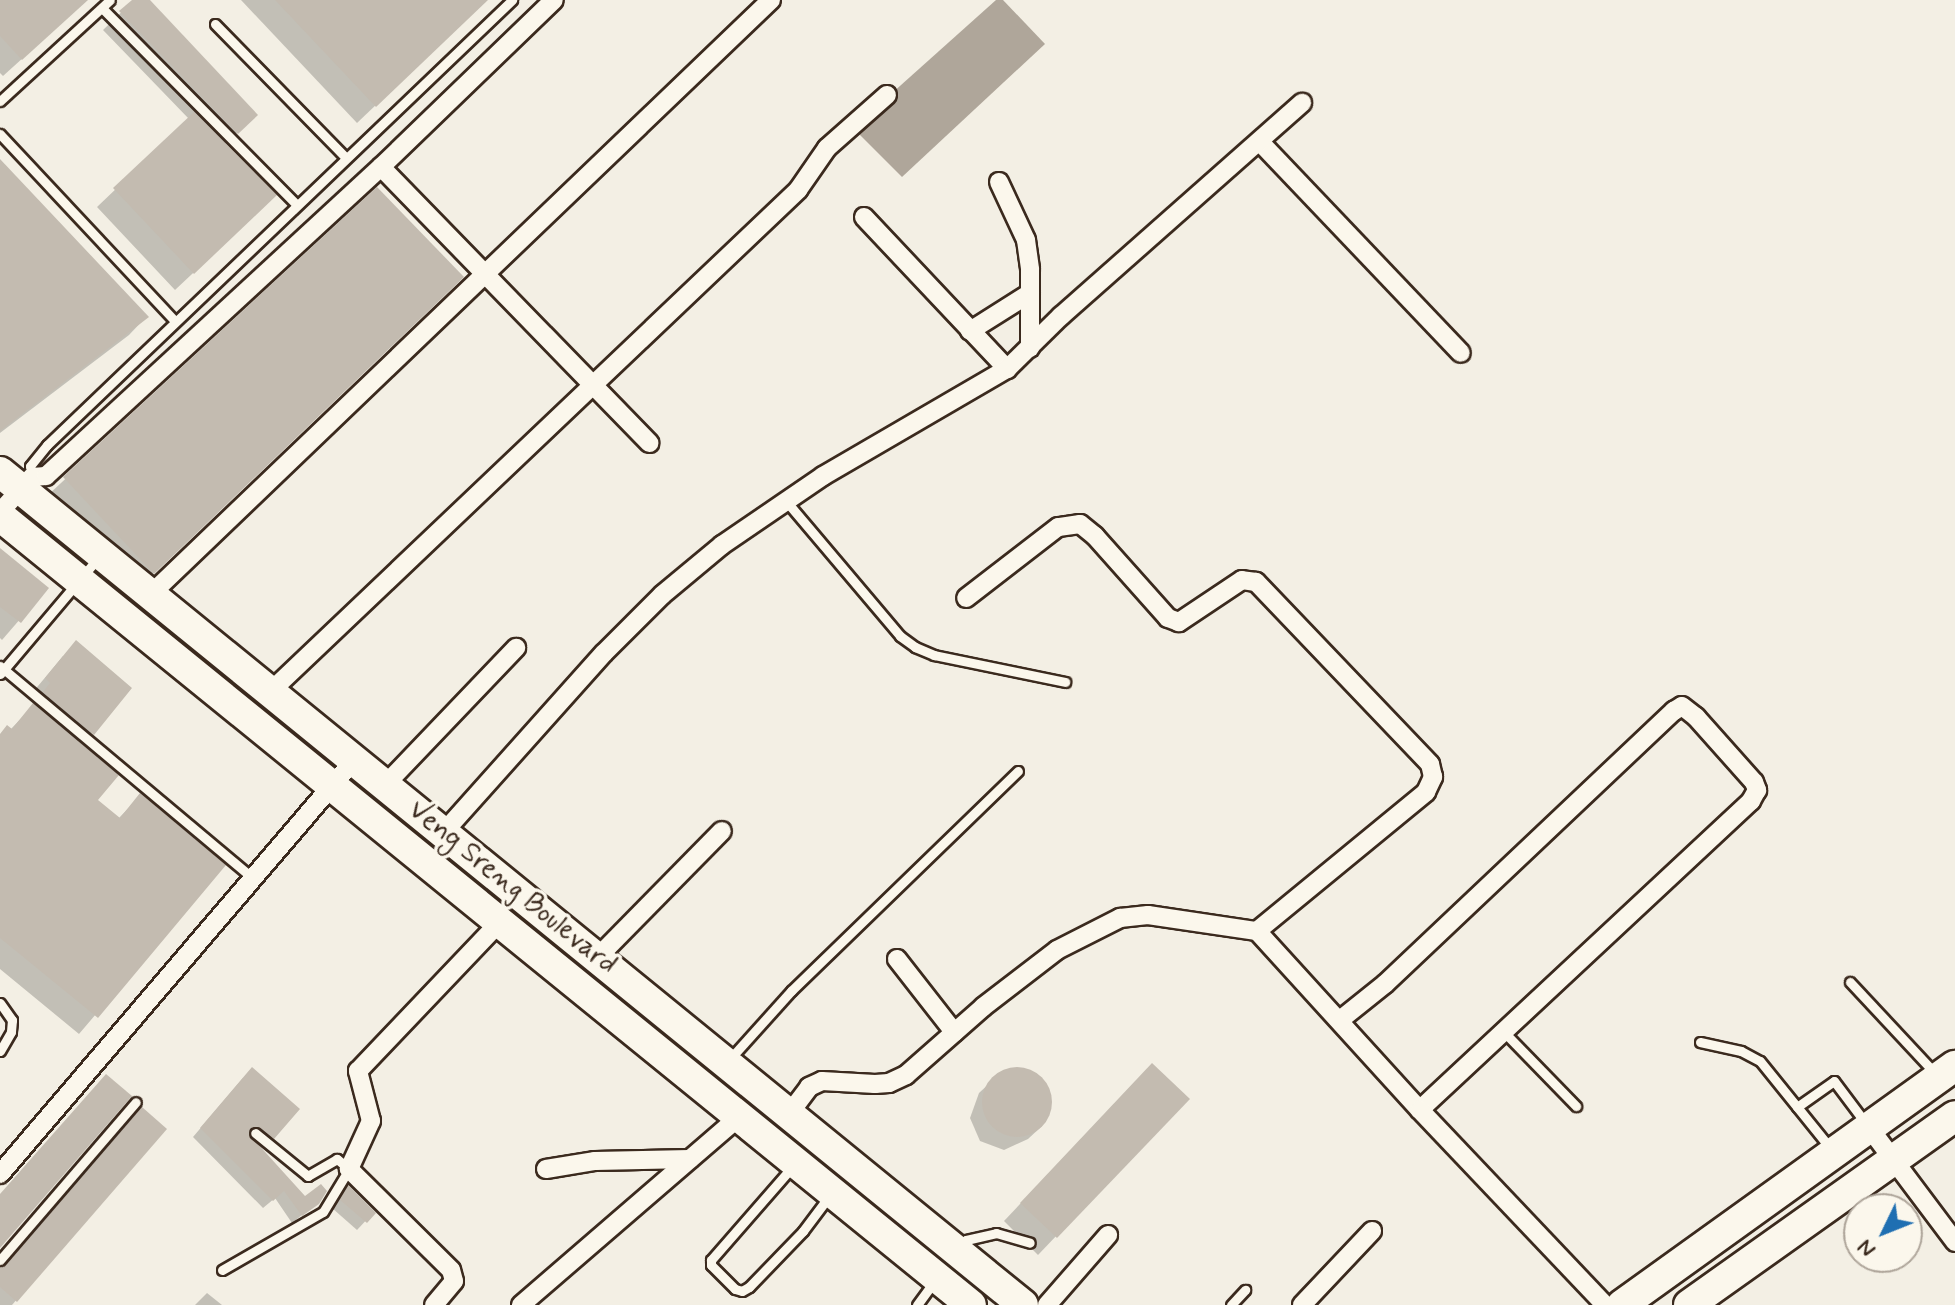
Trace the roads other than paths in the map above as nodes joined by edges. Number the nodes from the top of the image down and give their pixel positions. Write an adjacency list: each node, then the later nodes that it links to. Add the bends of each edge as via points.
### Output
1 (512, 0): 11 (lane)
2 (554, 0): 12 (street)
3 (771, 0): 16 (street)
4 (106, 4): 7 (lane); 14 (lane)
5 (215, 24): 11 (lane)
6 (887, 95): 23 (street, via 820,156 798,190)
7 (0, 101)
8 (1302, 103): 10 (street)
9 (0, 134): 18 (lane)
10 (1260, 142): 20 (street); 21 (street)
11 (346, 158): 14 (lane)
12 (381, 167): 16 (street); 25 (street, via 46,476)
13 (999, 182): 17 (street, via 1026,240)
14 (297, 205): 18 (lane)
15 (864, 217): 19 (street)
16 (484, 271): 23 (street); 30 (street)
17 (1030, 293): 19 (street); 20 (street)
18 (175, 321): 25 (lane)
19 (970, 331): 22 (street)
20 (1030, 348): 22 (street)
21 (1461, 353)
22 (1007, 369): 26 (street)
23 (595, 386): 24 (street); 35 (street)
24 (649, 443)
25 (17, 479): 27 (street); 28 (main road, Veng Sreng Boulevard)
26 (786, 501): 34 (lane, via 915,647); 41 (street, via 662,595)
27 (0, 514): 29 (main road, Veng Sreng Boulevard)
28 (101, 554): 29 (lane); 30 (main road, Veng Sreng Boulevard)
29 (79, 580): 33 (lane); 39 (main road, Veng Sreng Boulevard)
30 (150, 595): 35 (main road, Veng Sreng Boulevard)
31 (966, 598): 44 (street, via 1058,527 1080,524 1168,618 1179,622 1242,580 1256,582 1430,764 1433,777 1426,792)
32 (516, 648): 38 (street)
33 (1, 670): 42 (lane)
34 (1065, 682)
35 (270, 692): 36 (main road, Veng Sreng Boulevard)
36 (354, 760): 38 (main road, Veng Sreng Boulevard); 39 (street)
37 (1018, 771): 54 (lane, via 791,991)
38 (385, 785): 41 (main road, Veng Sreng Boulevard)
39 (332, 786): 42 (street); 43 (main road, Veng Sreng Boulevard)
40 (722, 831): 45 (street)
41 (443, 833): 45 (main road, Veng Sreng Boulevard)
42 (253, 878): 71 (street)
43 (500, 922): 62 (main road, Veng Sreng Boulevard); 69 (street, via 361,1064 359,1083 371,1121)
44 (1257, 931): 49 (street); 50 (street, via 1148,915 1120,918 1057,950)
45 (597, 958): 54 (main road, Veng Sreng Boulevard)
46 (897, 959): 50 (street)
47 (1850, 982): 55 (lane)
48 (0, 1003): 53 (lane, via 12,1020)
49 (1340, 1020): 51 (street, via 1682,706 1742,767 1757,790); 59 (street)
50 (954, 1032): 60 (street, via 906,1075 875,1084 822,1081 809,1087)
51 (1505, 1033): 57 (lane); 59 (street)
52 (1700, 1042): 58 (lane, via 1760,1061)
53 (0, 1051)
54 (726, 1063): 60 (main road, Veng Sreng Boulevard)
55 (1947, 1071): 63 (main road)
56 (136, 1102): 78 (lane)
57 (1576, 1106)
58 (1797, 1107): 63 (lane, via 1834,1081); 66 (lane)
59 (1420, 1110): 90 (street)
60 (789, 1114): 65 (main road, Veng Sreng Boulevard)
61 (1955, 1116): 68 (main road)
62 (739, 1117): 65 (main road, Veng Sreng Boulevard); 67 (street)
63 (1868, 1126): 66 (main road); 68 (street)
64 (255, 1133): 69 (lane, via 308,1176 334,1159)
65 (805, 1149): 72 (main road, Veng Sreng Boulevard); 72 (lane, via 711,1265 735,1289 749,1287); 77 (main road, Veng Sreng Boulevard)
66 (1833, 1151): 91 (main road)
67 (690, 1159): 70 (street, via 595,1161); 83 (street)
68 (1892, 1159): 75 (street); 92 (main road)
69 (349, 1169): 79 (lane, via 323,1212); 82 (street, via 451,1270 454,1281)
70 (546, 1169)
71 (0, 1174)
72 (833, 1193): 80 (main road, Veng Sreng Boulevard)
73 (1372, 1231): 89 (street)
74 (1108, 1235): 87 (street)
75 (1955, 1242)
76 (1030, 1243): 77 (lane, via 996,1233 966,1240)
77 (957, 1251): 86 (main road, Veng Sreng Boulevard)
78 (0, 1260)
79 (222, 1270)
80 (937, 1278): 84 (lane); 85 (main road, Veng Sreng Boulevard)
81 (1245, 1290): 88 (lane)
82 (434, 1305)
83 (521, 1305)
84 (917, 1305)
85 (971, 1305)
86 (1023, 1305)
87 (1047, 1305)
88 (1231, 1305)
89 (1302, 1305)
90 (1605, 1305)
91 (1622, 1305)
92 (1689, 1305)

